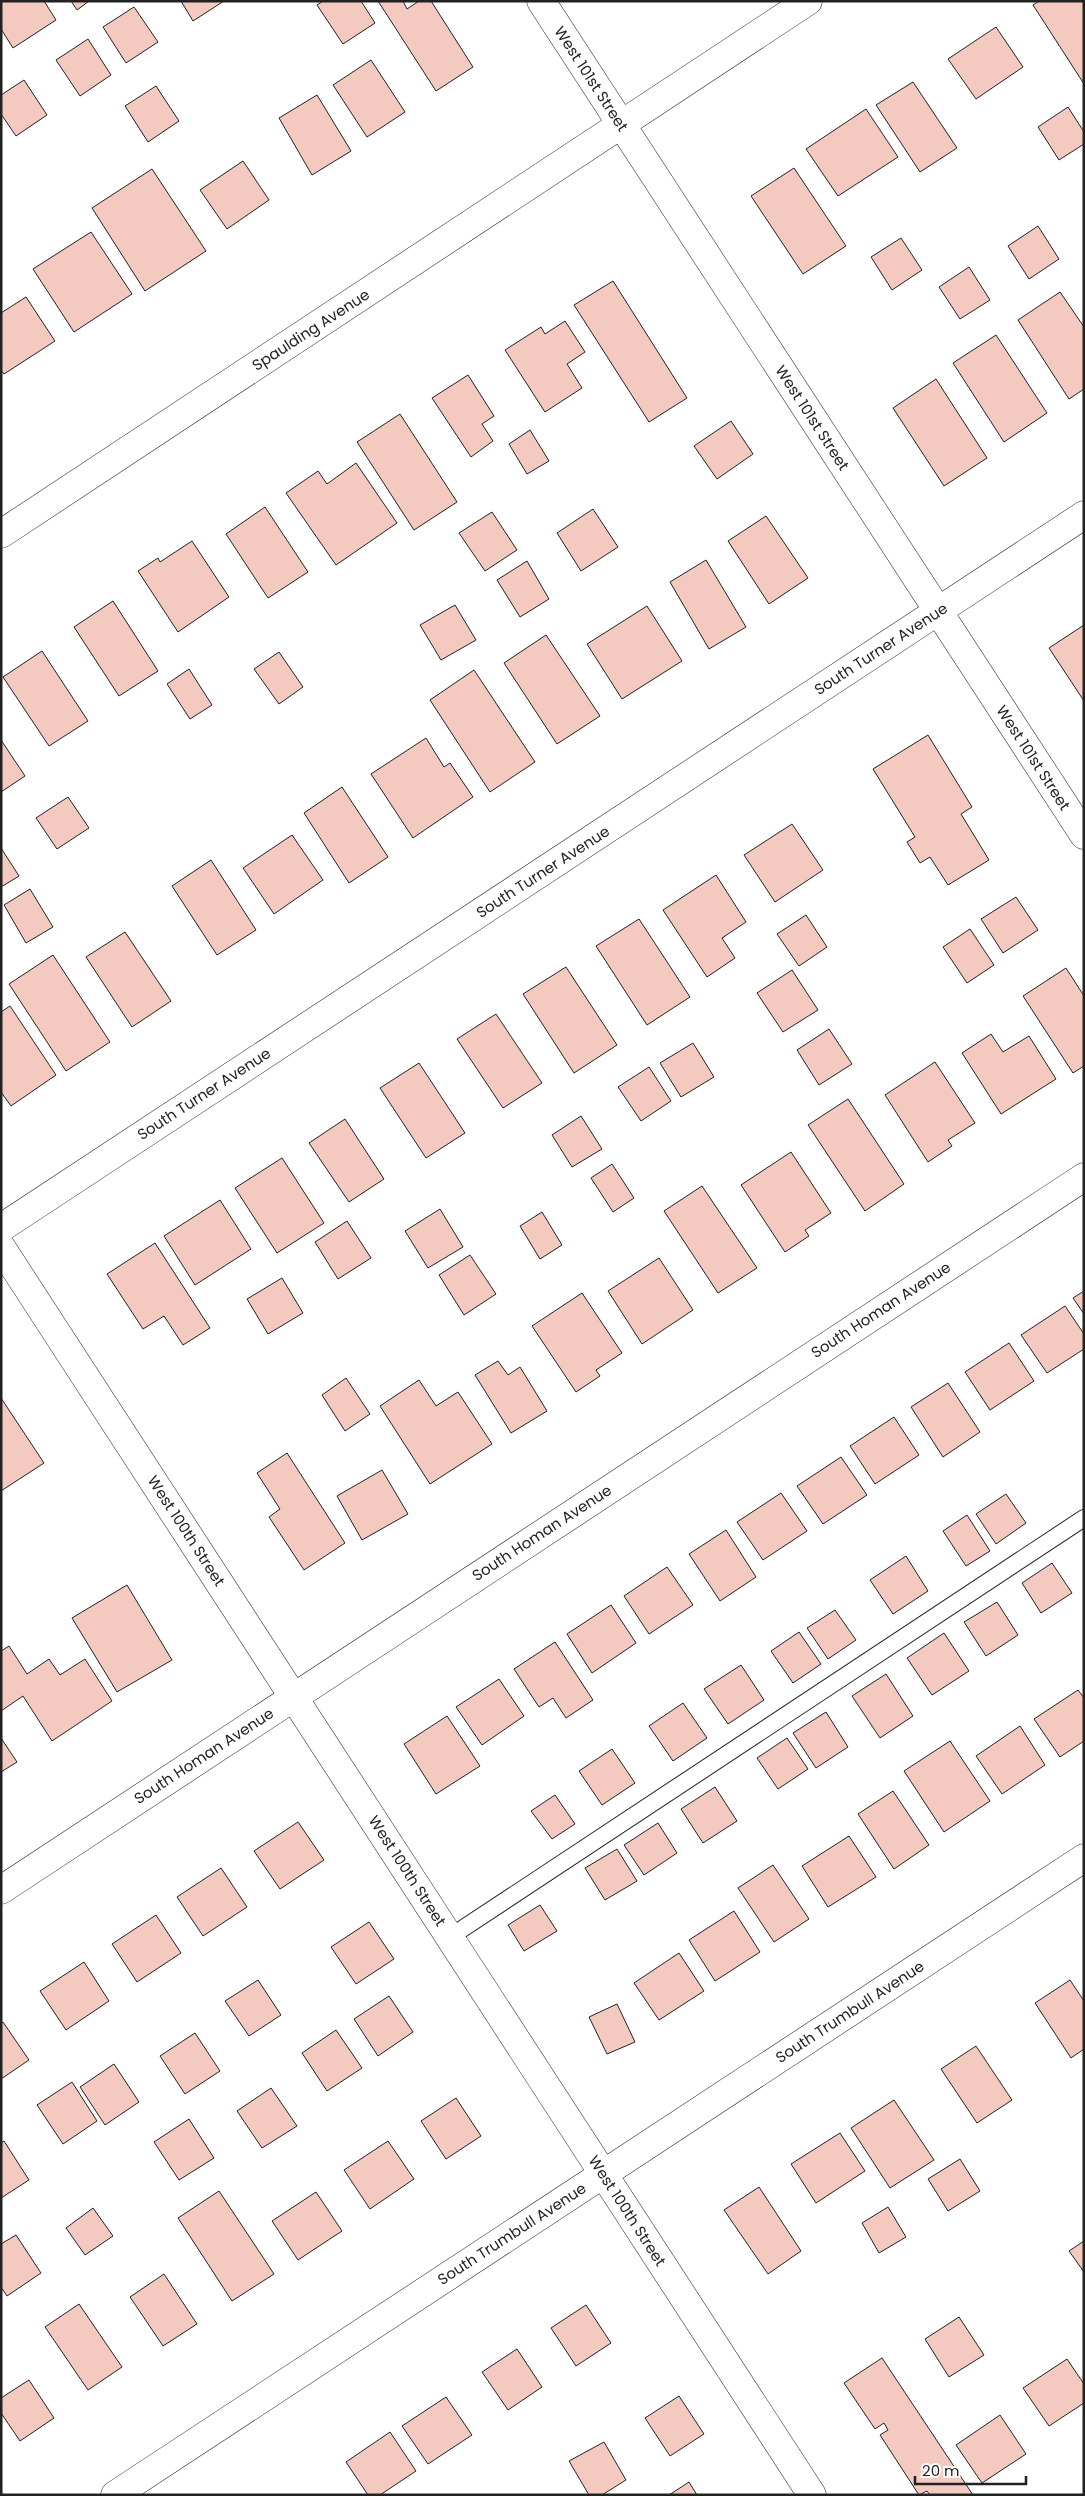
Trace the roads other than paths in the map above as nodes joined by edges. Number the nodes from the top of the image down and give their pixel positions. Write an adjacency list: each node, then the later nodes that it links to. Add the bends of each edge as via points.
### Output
1 (541, 1): 3 (street, West 101st Street)
2 (808, 1): 3 (street, Spaulding Avenue)
3 (622, 125): 5 (street, Spaulding Avenue); 6 (street, West 101st Street)
4 (1084, 515): 6 (street, South Turner Avenue)
5 (1, 534)
6 (938, 612): 7 (street, West 101st Street); 9 (street, South Turner Avenue)
7 (1084, 835)
8 (1084, 1177): 12 (street, South Homan Avenue)
9 (1, 1228)
10 (1, 1247): 12 (street, West 100th Street)
11 (1084, 1518): 15 (lane)
12 (294, 1697): 14 (street, South Homan Avenue); 15 (street, West 100th Street)
13 (1084, 1858): 16 (street, South Trumbull Avenue)
14 (1, 1890)
15 (450, 1937): 16 (street, West 100th Street)
16 (603, 2174): 17 (street, South Trumbull Avenue); 18 (street, West 100th Street)
17 (115, 2495)
18 (812, 2495)

